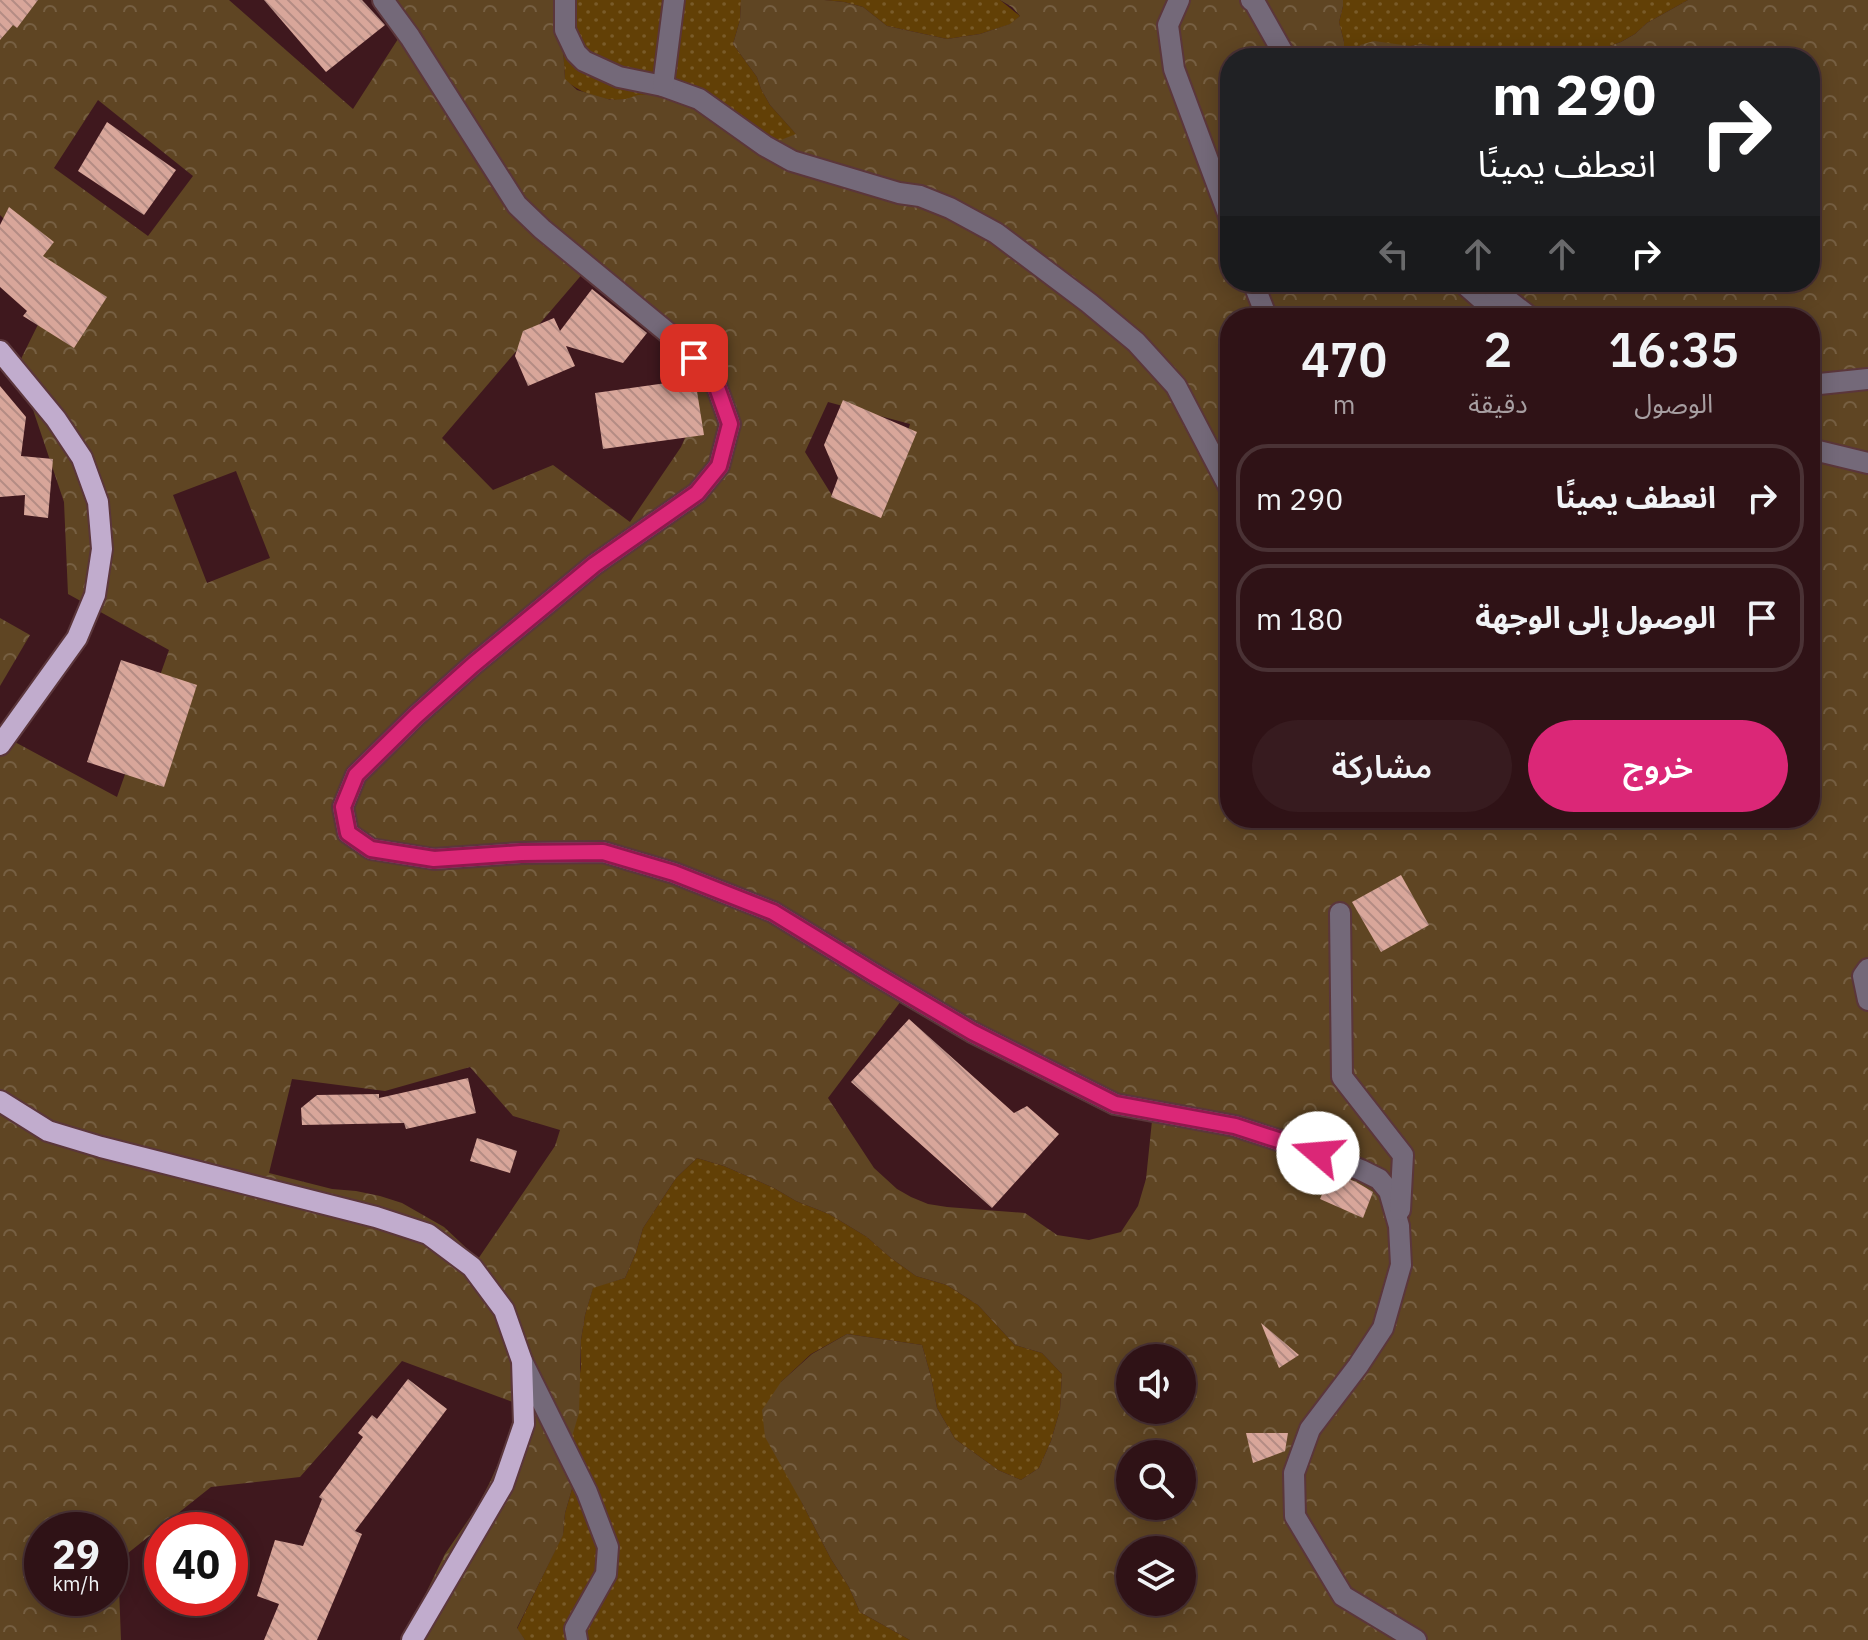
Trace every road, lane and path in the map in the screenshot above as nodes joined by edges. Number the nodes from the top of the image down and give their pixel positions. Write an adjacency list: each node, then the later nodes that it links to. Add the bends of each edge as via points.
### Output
1 (383, 0): 24 (street, via 517,205 673,337 714,379 730,424 719,466 697,493 594,565 473,665 356,775 343,807 348,833 371,849 434,859 603,852 674,873 773,912 972,1032 1115,1104 1235,1126 1361,1170 1389,1191)
2 (565, 0): 7 (street, via 565,30 584,61 619,77)
3 (674, 0): 7 (street)
4 (1179, 0): 8 (street, via 1168,25 1174,69)
5 (1251, 0): 6 (street)
6 (1280, 48)
7 (663, 86): 18 (street, via 699,99 792,161 920,196 996,233 1136,342 1176,386)
8 (1220, 192)
9 (1473, 292): 11 (street)
10 (1498, 292): 12 (street)
11 (1492, 308)
12 (1518, 308)
13 (0, 351): 19 (main road, via 82,458 98,502 102,549 95,595 77,638)
14 (1868, 379): 15 (street)
15 (1820, 384)
16 (1820, 451): 17 (street)
17 (1868, 463)
18 (1220, 470)
19 (0, 745)
20 (1340, 913): 24 (street, via 1342,1077 1403,1155)
21 (1868, 969): 22 (street, via 1863,976)
22 (1868, 1000)
23 (0, 1101): 25 (main road, via 48,1131 428,1234 472,1267 504,1310)
24 (1399, 1226): 28 (street, via 1401,1265 1383,1328 1310,1429 1294,1473 1295,1516 1343,1596)
25 (522, 1361): 26 (main road, via 524,1424 503,1485); 27 (street, via 587,1492 608,1547 606,1574 575,1629)
26 (412, 1640)
27 (577, 1640)
28 (1416, 1640)

